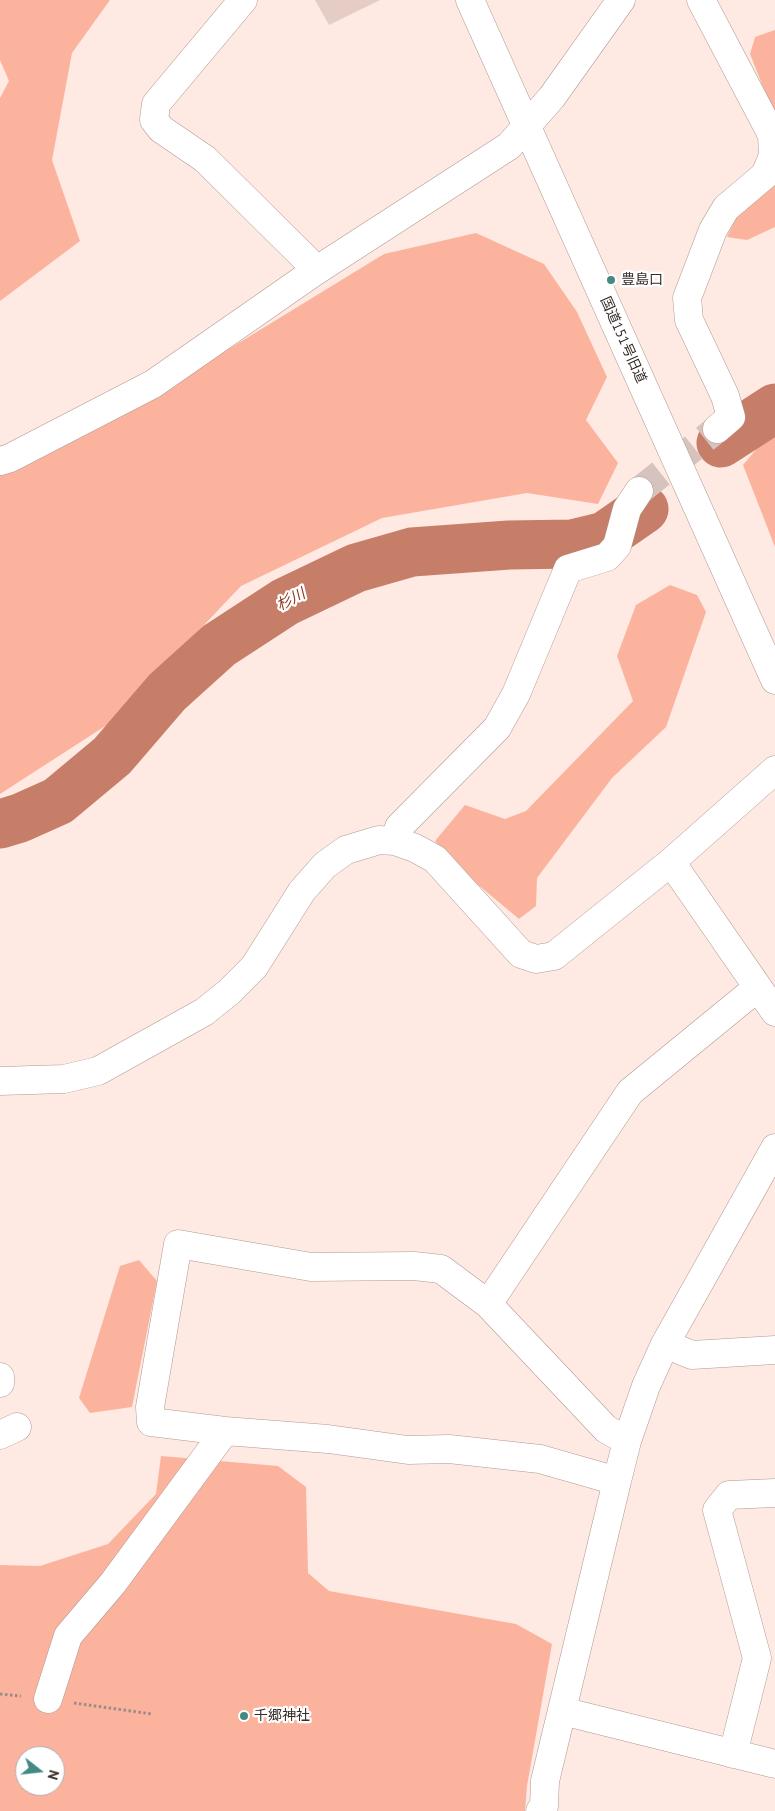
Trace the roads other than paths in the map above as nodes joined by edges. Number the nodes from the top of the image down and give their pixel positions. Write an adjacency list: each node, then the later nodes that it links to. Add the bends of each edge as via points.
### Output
1 (243, 0): 6 (street, via 156,104 154,120 161,129 204,159 307,260)
2 (470, 0): 5 (street, 国道151号旧道)
3 (621, 0): 5 (street)
4 (701, 0): 7 (street, via 772,135 773,156 765,175 726,208 713,230 687,298 689,320 725,396 731,418)
5 (527, 127): 6 (street, via 509,146); 10 (street, 国道151号旧道)
6 (314, 272): 8 (street, via 154,384)
7 (717, 429)
8 (0, 461)
9 (633, 500): 12 (street, via 617,546 607,557 568,569 516,694 497,728 404,821)
10 (775, 680)
11 (775, 770): 13 (street)
12 (395, 841): 13 (street, via 435,859 521,954 536,959 554,956); 16 (street, via 379,840 346,850 325,865 302,891 254,966 204,1012 98,1071 64,1080)
13 (671, 862): 14 (street)
14 (758, 988): 15 (street); 18 (street, via 630,1092)
15 (775, 1012)
16 (0, 1081)
17 (775, 1148): 19 (street)
18 (488, 1304): 23 (street, via 441,1269 414,1266 311,1267 178,1244 150,1407 151,1422); 24 (street, via 606,1429)
19 (665, 1344): 20 (street, via 692,1355); 24 (street)
20 (775, 1350)
21 (0, 1378): 22 (street)
22 (0, 1383)
23 (225, 1431): 25 (street, via 328,1439 408,1450 450,1449 540,1459); 27 (street, via 114,1583 68,1636)
24 (627, 1440): 25 (street)
25 (616, 1481): 28 (street)
26 (775, 1493): 29 (street, via 729,1495 717,1510 757,1658)
27 (48, 1699)
28 (562, 1711): 29 (street); 31 (street, via 545,1781)
29 (733, 1754): 30 (street)
30 (775, 1764)
31 (543, 1809)

